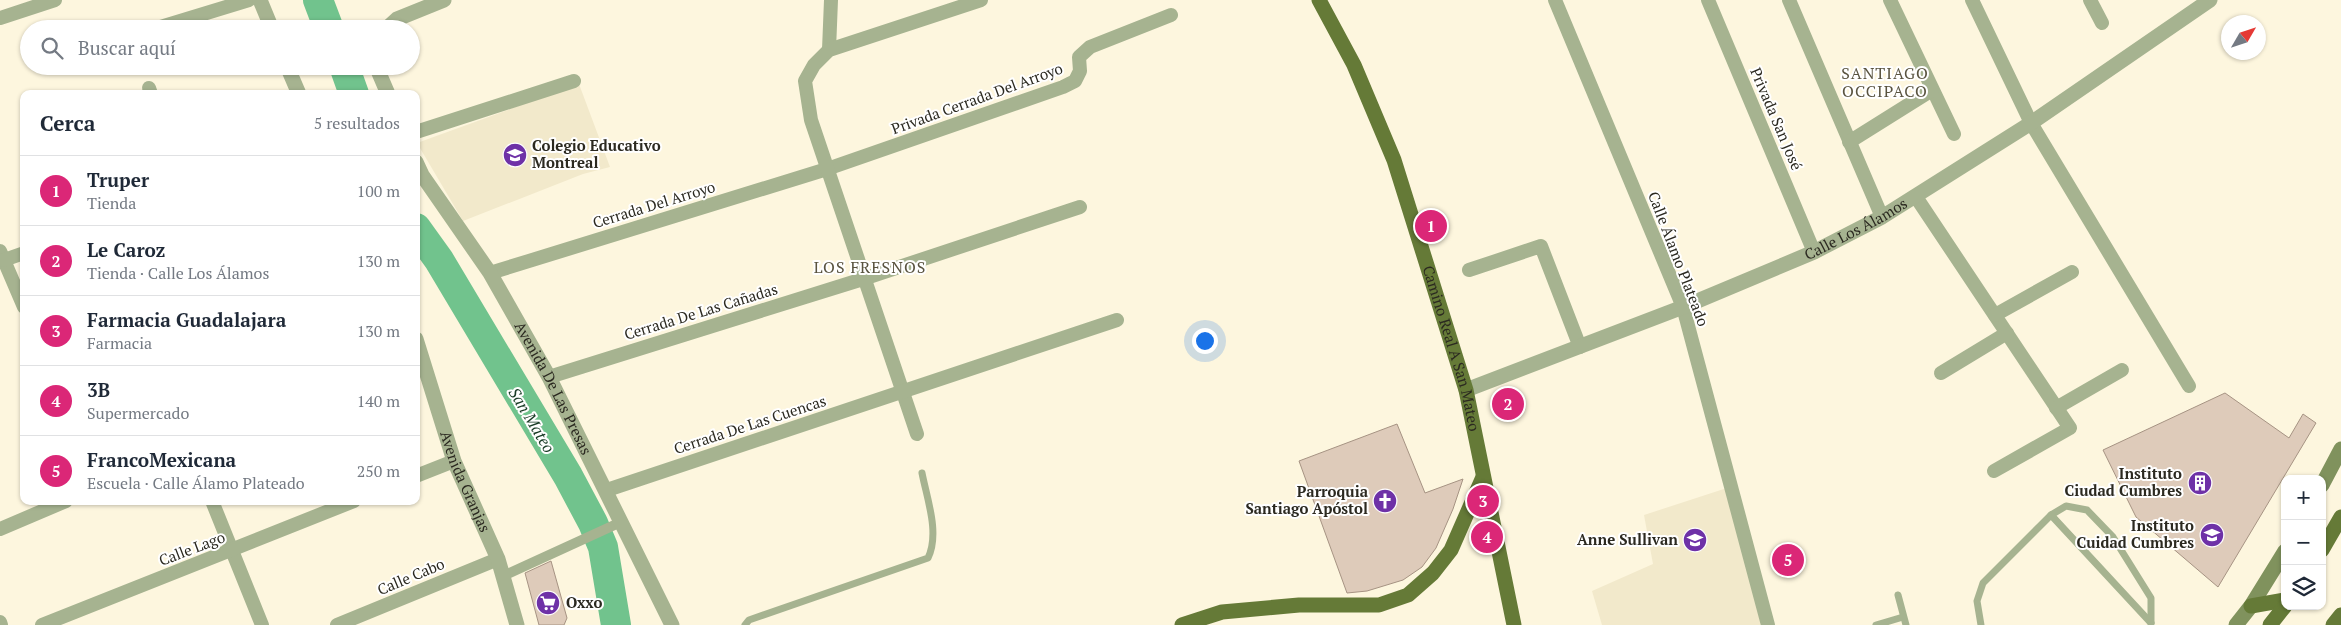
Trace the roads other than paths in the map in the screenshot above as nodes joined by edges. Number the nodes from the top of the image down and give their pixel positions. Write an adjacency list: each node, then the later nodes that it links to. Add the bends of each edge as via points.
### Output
1 (55, 0): 16 (street)
2 (249, 0): 17 (street)
3 (260, 0): 18 (street)
4 (444, 0): 19 (street)
5 (831, 0): 21 (street)
6 (981, 0): 21 (street)
7 (1319, 0): 55 (main road, Camino Real A San Mateo, via 1354,65 1394,160)
8 (1555, 0): 45 (street, Calle Álamo Plateado)
9 (1708, 0): 37 (street, Privada San José)
10 (1789, 0): 31 (street)
11 (1890, 0): 27 (street)
12 (1972, 0): 28 (street)
13 (2090, 0): 20 (street)
14 (2210, 0): 28 (street, Calle Los Álamos)
15 (1172, 15): 32 (street, Privada Cerrada Del Arroyo, via 1090,47 1080,57 1080,71 1075,81 1063,87)
16 (0, 18)
17 (183, 20)
18 (268, 20)
19 (396, 20)
20 (2102, 23)
21 (829, 50): 32 (street, via 814,65 805,81 811,120)
22 (291, 75): 25 (street)
23 (380, 75): 26 (street)
24 (574, 80): 29 (street)
25 (297, 90)
26 (386, 90)
27 (1932, 90): 30 (street); 31 (street)
28 (2031, 124): 34 (street, Calle Los Álamos); 54 (street)
29 (420, 131)
30 (1954, 134)
31 (1849, 142): 36 (street)
32 (827, 169): 41 (street, Cerrada Del Arroyo); 43 (street)
33 (420, 175): 41 (street, Avenida De Las Presas)
34 (1916, 197): 36 (street, Calle Los Álamos); 46 (street)
35 (1080, 206): 43 (street, Cerrada De Las Cañadas)
36 (1882, 217): 37 (street, Calle Los Álamos)
37 (1814, 252): 45 (street, Calle Los Álamos)
38 (20, 254): 39 (street)
39 (2, 256): 44 (street)
40 (1469, 270): 49 (street, via 1541,246)
41 (490, 272): 53 (street, Avenida De Las Presas)
42 (2072, 272): 46 (street)
43 (864, 279): 53 (street, Cerrada De Las Cañadas); 56 (street)
44 (20, 298)
45 (1683, 307): 49 (street, Calle Los Álamos); 94 (street, Calle Álamo Plateado)
46 (1995, 315): 48 (street)
47 (1117, 320): 56 (street, Cerrada De Las Cuencas)
48 (2007, 333): 52 (street); 57 (street)
49 (1580, 347): 55 (street, Calle Los Álamos)
50 (420, 361): 60 (street, Avenida Granjas)
51 (2122, 370): 57 (street)
52 (1942, 373)
53 (549, 377): 66 (street, Avenida De Las Presas)
54 (2189, 386)
55 (1466, 390): 64 (main road, Camino Real A San Mateo)
56 (903, 392): 58 (street); 66 (street, Cerrada De Las Cuencas)
57 (2056, 408): 61 (street, via 2070,428)
58 (917, 434)
59 (2341, 449): 65 (main road)
60 (454, 461): 63 (street); 77 (street, Avenida Granjas)
61 (1994, 471)
62 (922, 473): 91 (lane, via 933,535 933,548 928,558 749,620)
63 (420, 474)
64 (1483, 477): 92 (main road, via 1451,550 1433,574 1408,594 1379,606 1299,605 1222,612); 93 (main road, Camino Real A San Mateo)
65 (2326, 477)
66 (607, 490): 72 (street, Avenida De Las Presas)
67 (57, 505): 73 (street)
68 (214, 505): 75 (street)
69 (344, 505): 75 (street, Calle Lago)
70 (2051, 515): 85 (lane); 85 (lane, via 2066,506 2087,510 2113,537 2151,598); 96 (lane, via 1982,583 1977,601)
71 (2341, 517): 74 (main road)
72 (616, 524): 78 (street); 90 (street, Avenida De Las Presas)
73 (0, 529)
74 (2326, 543)
75 (231, 551): 86 (street, Calle Lago); 87 (street)
76 (2281, 557): 81 (main road)
77 (498, 559): 78 (street, Avenida Granjas); 88 (street, Calle Cabo)
78 (503, 576): 89 (street, Avenida Granjas)
79 (1898, 595): 84 (lane)
80 (2281, 601): 81 (main road)
81 (2251, 606): 97 (main road)
82 (2282, 610): 98 (main road)
83 (2341, 615): 99 (main road)
84 (1905, 621): 95 (lane)
85 (2152, 624)
86 (42, 625)
87 (262, 625)
88 (337, 625)
89 (517, 625)
90 (672, 625)
91 (745, 625)
92 (1182, 625)
93 (1514, 625)
94 (1768, 625)
95 (1876, 625)
96 (1981, 625)
97 (2236, 625)
98 (2270, 625)
99 (2333, 625)

